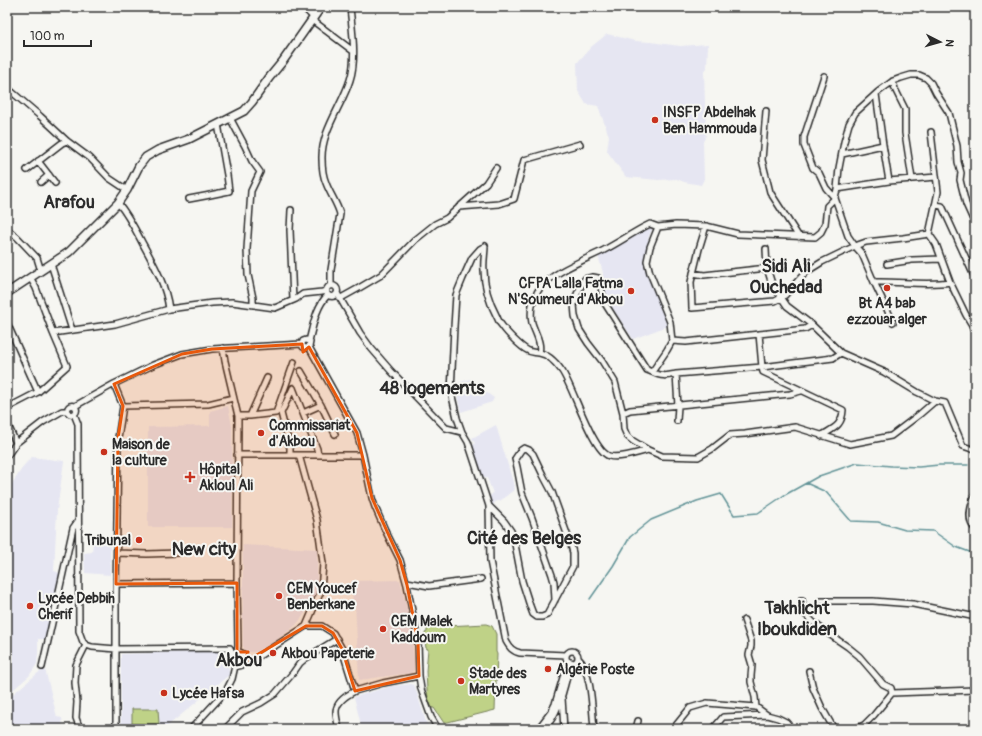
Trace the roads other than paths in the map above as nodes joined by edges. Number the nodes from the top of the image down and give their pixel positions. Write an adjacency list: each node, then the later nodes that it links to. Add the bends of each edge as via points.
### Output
1 (303, 7): 4 (street)
2 (321, 7): 4 (main road)
3 (350, 7): 5 (street)
4 (313, 19): 5 (street); 11 (main road, via 252,102 244,111)
5 (353, 51): 53 (street, via 351,79 323,146 323,172 326,184 340,214)
6 (824, 76): 29 (street, via 804,137 804,145 813,168)
7 (893, 82): 9 (street); 23 (street, via 905,109 905,133); 35 (street, via 911,75 926,78 949,113 957,146 960,180 966,204)
8 (7, 87): 14 (street)
9 (876, 94): 16 (street); 17 (street, via 855,114 849,124)
10 (766, 111): 40 (street, via 762,160 770,192)
11 (230, 118): 12 (main road); 60 (street, via 260,172 252,191 247,249)
12 (218, 124): 28 (main road, via 146,157); 30 (street, via 228,191)
13 (931, 132): 22 (street)
14 (67, 141): 18 (street); 28 (street, via 90,158 109,178)
15 (580, 144): 33 (street, via 524,160 514,199 499,204)
16 (883, 145): 17 (street); 24 (street)
17 (842, 154): 27 (street)
18 (38, 161): 20 (street); 21 (street)
19 (496, 168): 33 (street, via 486,183)
20 (27, 170)
21 (49, 175): 25 (street); 26 (street)
22 (936, 177): 23 (street); 32 (street, via 938,192)
23 (912, 179): 24 (street)
24 (889, 181): 27 (street)
25 (41, 182)
26 (55, 183)
27 (837, 189): 29 (street)
28 (127, 190): 31 (main road)
29 (835, 198): 40 (street, via 828,206 821,232 815,237); 41 (street)
30 (189, 199)
31 (118, 203): 44 (main road, via 69,252); 61 (street, via 156,269 165,290)
32 (935, 205): 39 (street); 50 (street, via 942,206)
33 (459, 207): 57 (street, via 415,240 381,275)
34 (291, 210): 59 (street)
35 (975, 224)
36 (706, 226): 37 (street); 40 (street, via 738,234); 48 (street)
37 (658, 227): 69 (street, via 647,260 670,322); 72 (street, via 650,224 644,227 557,275 540,288 531,313)
38 (7, 229): 47 (street, via 37,258)
39 (929, 234): 41 (street, via 866,242); 43 (street)
40 (799, 237)
41 (854, 246): 51 (street, via 862,254); 58 (street, via 806,272)
42 (766, 249): 46 (street)
43 (941, 259): 45 (street); 52 (street)
44 (51, 264): 47 (main road); 65 (street)
45 (888, 264)
46 (767, 268): 48 (street, via 704,275); 58 (street, via 772,284)
47 (41, 271): 49 (main road)
48 (693, 273): 58 (street, via 692,308 775,301)
49 (30, 278): 54 (main road); 66 (street)
50 (975, 278)
51 (874, 282): 52 (street); 62 (street)
52 (950, 282): 68 (street)
53 (331, 286): 55 (street); 56 (street, via 336,287)
54 (7, 293)
55 (327, 293): 56 (street, via 330,296); 59 (street, via 303,294); 70 (street, via 318,309)
56 (337, 293): 57 (street)
57 (341, 298): 98 (street, via 360,333 391,371 446,428)
58 (781, 298): 64 (street, via 786,306)
59 (293, 300): 60 (street, via 274,308)
60 (253, 305): 61 (street, via 232,302)
61 (169, 309): 65 (street, via 115,324)
62 (893, 322)
63 (7, 324): 82 (street)
64 (812, 325): 67 (street, via 804,329); 73 (street)
65 (72, 330): 66 (street)
66 (53, 333): 82 (street, via 67,366)
67 (759, 334): 69 (street, via 686,342); 75 (street)
68 (975, 334)
69 (672, 341): 77 (street)
70 (309, 344): 71 (street, via 306,348 302,344); 108 (street, via 356,433)
71 (222, 348): 80 (street, via 182,354); 83 (street)
72 (539, 353): 98 (street, via 526,350 503,328 496,316 485,285 485,246 480,248 472,258 456,295 452,392); 102 (street, via 554,362 562,371 587,426 603,452 616,457)
73 (841, 353): 75 (street, via 833,358); 84 (street, via 884,372)
74 (294, 362): 95 (street, via 276,413)
75 (762, 367): 78 (street); 81 (street, via 764,372)
76 (301, 371): 85 (street)
77 (652, 372): 78 (street, via 659,376); 91 (street, via 648,370 604,302 598,278 586,279 574,304 575,316 588,344 615,382)
78 (676, 374): 88 (street)
79 (267, 378): 95 (street)
80 (114, 384): 86 (street); 87 (street)
81 (801, 390): 88 (street, via 790,394); 100 (street, via 843,410 843,417 838,426)
82 (38, 392): 89 (street)
83 (233, 398): 87 (street, via 208,404); 94 (street)
84 (935, 400): 100 (street, via 891,436 850,444); 103 (street, via 945,403 963,446)
85 (321, 405): 93 (street); 99 (street)
86 (75, 406): 90 (street, via 69,406); 92 (street, via 77,410)
87 (123, 406): 114 (street, via 118,438)
88 (678, 406): 91 (street, via 630,410); 96 (street)
89 (7, 408)
90 (68, 411): 92 (street); 101 (street, via 62,411 43,422)
91 (623, 413): 102 (street, via 627,436)
92 (74, 414): 112 (street, via 78,424)
93 (303, 414): 105 (street, via 293,388 281,413); 107 (street)
94 (238, 416): 95 (street); 104 (street)
95 (250, 416)
96 (677, 421)
97 (7, 423): 101 (street)
98 (462, 432): 111 (street, via 468,442)
99 (335, 434)
100 (821, 436): 102 (street, via 795,427 730,434 698,457 662,456)
101 (16, 443): 109 (street)
102 (648, 450)
103 (975, 450)
104 (238, 455): 105 (street); 118 (street)
105 (290, 455): 106 (street)
106 (299, 455): 107 (street); 125 (street, via 317,520 323,563 321,590)
107 (318, 455): 108 (street)
108 (363, 455): 117 (street, via 374,503 400,560)
109 (7, 456)
110 (975, 495): 113 (street, via 970,520)
111 (489, 506): 120 (street, via 511,531 522,581 533,614 537,618 548,615); 130 (street, via 490,561 509,647 520,654)
112 (78, 521): 127 (street, via 79,631); 135 (street, via 73,528)
113 (975, 528)
114 (117, 553): 115 (street); 119 (street)
115 (178, 553)
116 (481, 580): 117 (street, via 429,586)
117 (407, 582): 137 (street, via 418,641)
118 (236, 583): 119 (street); 129 (street, via 238,646)
119 (116, 584): 128 (street)
120 (555, 600): 120 (street, via 573,566 572,549 552,492 533,454 524,448 515,459 522,493 554,582)
121 (802, 600): 140 (street, via 805,614 859,656)
122 (821, 601): 123 (street, via 913,604)
123 (975, 616)
124 (744, 620): 142 (street, via 751,641 750,676)
125 (306, 626): 126 (street, via 322,626); 132 (street)
126 (337, 639): 139 (street); 148 (street, via 306,658 275,694 242,712)
127 (86, 645): 128 (street); 145 (street, via 76,666 76,718)
128 (116, 649): 129 (street, via 230,648); 146 (street)
129 (235, 653): 132 (street, via 242,653); 134 (street, via 231,658)
130 (566, 655): 131 (street, via 572,651 576,652); 133 (street)
131 (578, 658): 133 (street); 154 (street, via 585,668 588,680)
132 (245, 662): 134 (street)
133 (570, 662): 141 (street); 151 (street, via 555,704)
134 (235, 666): 147 (street, via 226,691)
135 (42, 667)
136 (809, 671): 159 (street, via 813,688)
137 (419, 676): 139 (street); 150 (street, via 426,704)
138 (975, 690): 140 (street)
139 (355, 691): 149 (street, via 345,697 338,706 336,713)
140 (892, 692): 160 (street, via 874,715 864,725)
141 (562, 696): 152 (street, via 555,714); 153 (street)
142 (756, 707): 143 (street); 156 (street, via 708,703 690,708)
143 (767, 715): 157 (street, via 723,718); 158 (street, via 786,722)
144 (638, 721): 155 (street)
145 (80, 729)
146 (116, 729)
147 (191, 729)
148 (225, 729)
149 (339, 729)
150 (438, 729)
151 (538, 729)
152 (544, 729)
153 (564, 729)
154 (594, 729)
155 (636, 729)
156 (673, 729)
157 (713, 729)
158 (792, 729)
159 (834, 729)
160 (855, 729)

